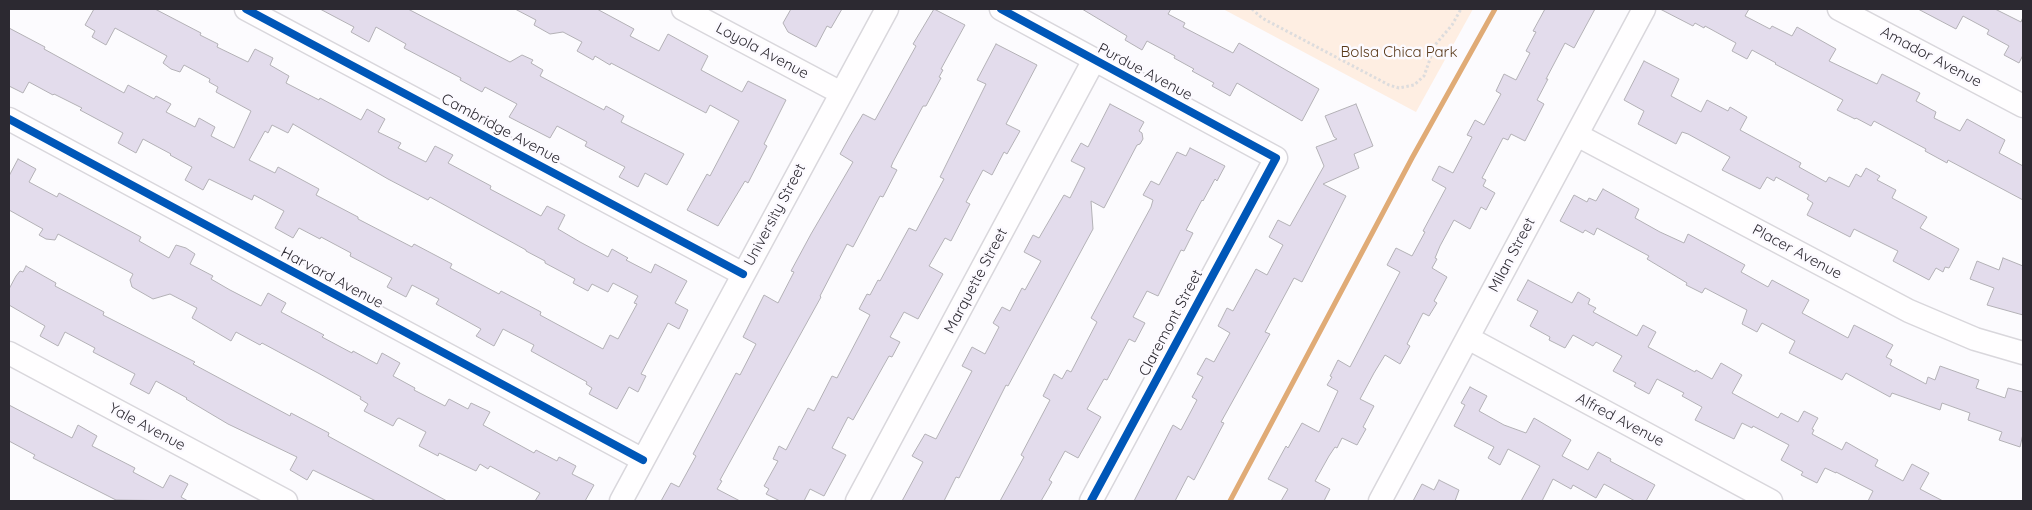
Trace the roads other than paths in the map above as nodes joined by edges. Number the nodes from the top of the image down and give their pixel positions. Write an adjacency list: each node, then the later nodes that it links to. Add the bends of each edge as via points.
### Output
1 (246, 9): 13 (street, Cambridge Avenue)
2 (683, 9): 8 (street, Loyola Avenue)
3 (887, 9): 8 (street, University Street)
4 (1001, 9): 7 (street, Purdue Avenue)
5 (1644, 9): 11 (street, Milan Street)
6 (1840, 9): 9 (street, Amador Avenue)
7 (1094, 60): 12 (street, Purdue Avenue); 20 (street, Marquette Street)
8 (841, 93): 13 (street, University Street)
9 (2023, 106)
10 (9, 120): 17 (street, Harvard Avenue)
11 (1577, 135): 14 (street, Milan Street); 16 (street, Placer Avenue, via 1909,311 1975,340)
12 (1276, 158): 21 (street, Claremont Street)
13 (743, 274): 17 (street, University Street)
14 (1468, 338): 22 (street, Milan Street); 23 (street, Alfred Avenue)
15 (9, 353): 18 (street, Yale Avenue)
16 (2023, 353)
17 (643, 460): 19 (street, University Street)
18 (286, 501)
19 (621, 501)
20 (857, 501)
21 (1091, 501)
22 (1380, 501)
23 (1772, 501)

